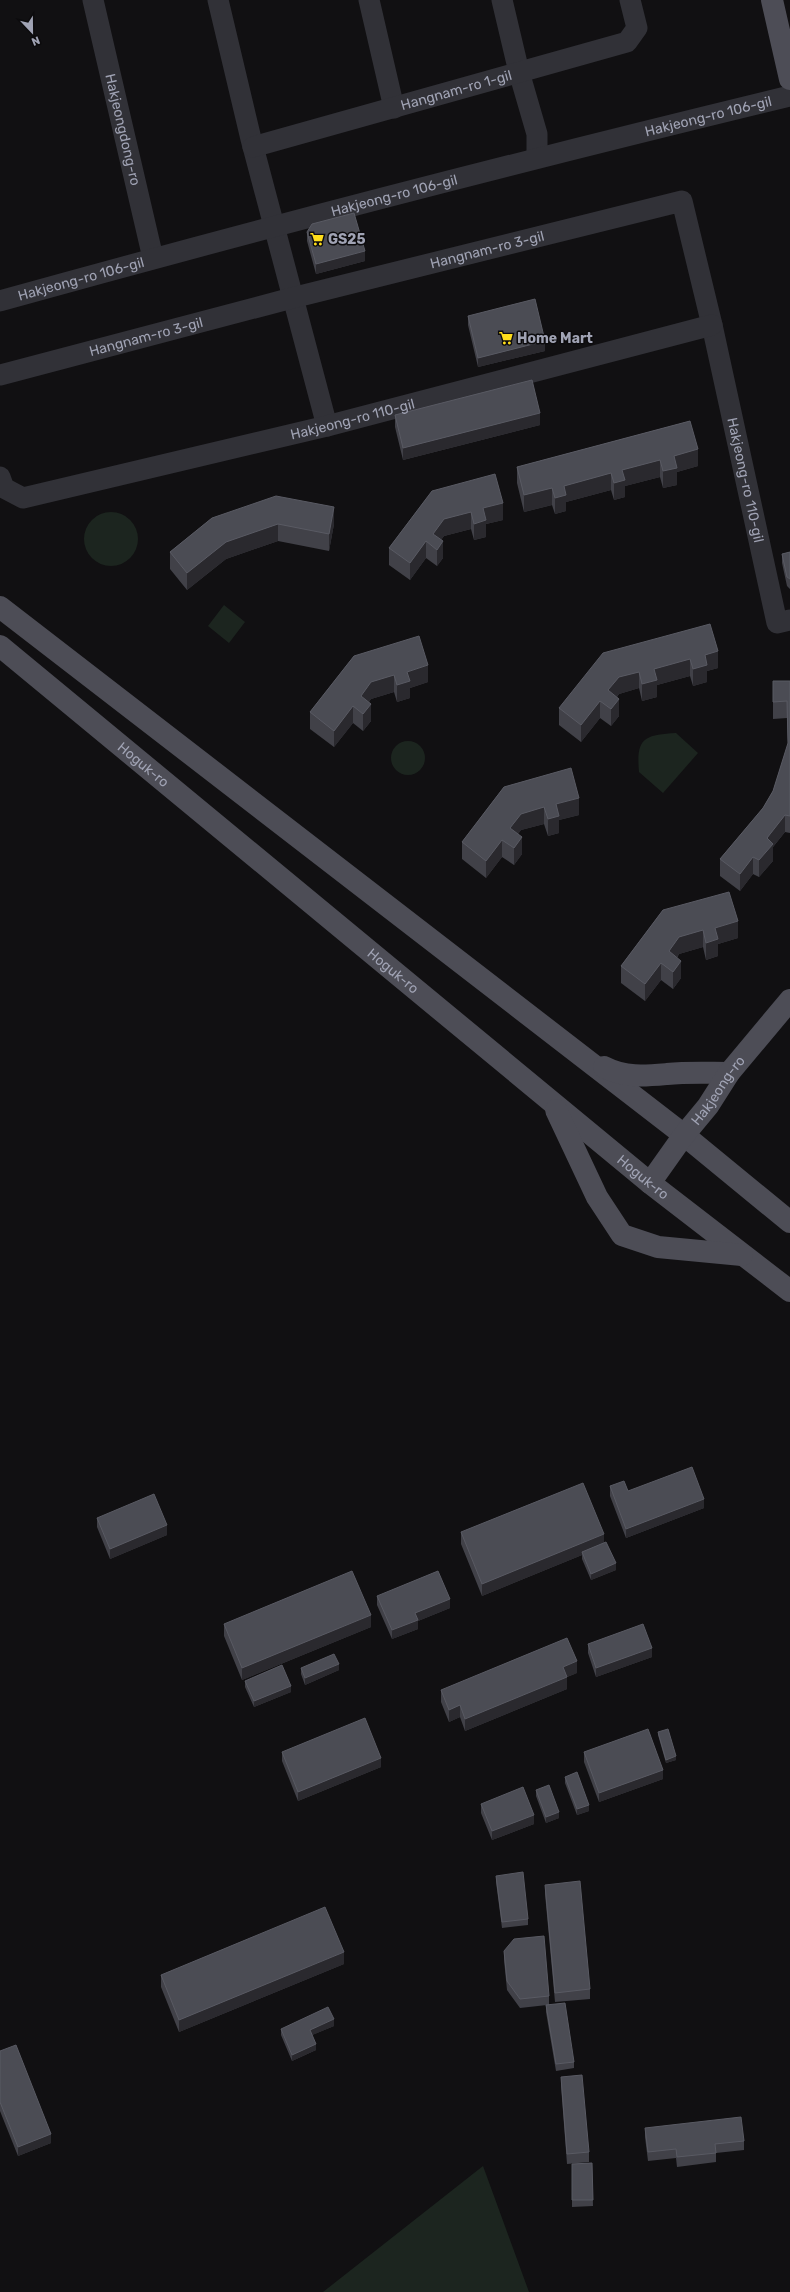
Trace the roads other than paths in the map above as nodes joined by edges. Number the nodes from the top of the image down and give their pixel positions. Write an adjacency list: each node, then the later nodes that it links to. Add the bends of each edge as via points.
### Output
1 (93, 0): 15 (street, Hakjeongdong-ro)
2 (218, 0): 11 (street)
3 (369, 0): 10 (street)
4 (502, 0): 7 (street, Hangnam-ro 1-gil)
5 (630, 0): 7 (street, via 637,28 627,42)
6 (772, 0): 8 (main road)
7 (519, 72): 10 (street, Hangnam-ro 1-gil); 12 (street, Hangnam-ro 1-gil, via 537,134)
8 (790, 79)
9 (790, 96): 12 (street, Hakjeong-ro 106-gil)
10 (394, 108): 11 (street)
11 (253, 147): 14 (street)
12 (537, 157): 14 (street, Hakjeong-ro 106-gil)
13 (682, 201): 16 (street, Hangnam-ro 3-gil); 18 (street, Hakjeong-ro 110-gil)
14 (276, 228): 15 (street, Hakjeong-ro 106-gil); 16 (street)
15 (153, 258): 17 (street, Hakjeong-ro 106-gil)
16 (292, 298): 19 (street, Hangnam-ro 3-gil); 20 (street)
17 (0, 301)
18 (712, 325): 20 (street, Hakjeong-ro 110-gil); 23 (street, Hakjeong-ro 110-gil, via 777,623)
19 (0, 375)
20 (327, 426): 21 (street, Hakjeong-ro 110-gil, via 23,498 4,488)
21 (0, 477)
22 (0, 607): 26 (main road)
23 (790, 620)
24 (0, 646): 28 (main road, Hoguk-ro)
25 (790, 1000): 27 (main road, Hakjeong-ro)
26 (576, 1053): 27 (main road, via 614,1073 641,1077); 29 (main road)
27 (729, 1073): 29 (main road, Hakjeong-ro, via 708,1106)
28 (551, 1102): 30 (main road, Hoguk-ro); 32 (main road, via 597,1197 622,1235 658,1247)
29 (684, 1135): 30 (main road, Hakjeong-ro); 31 (main road)
30 (650, 1183): 32 (main road, Hoguk-ro)
31 (790, 1222)
32 (743, 1255): 33 (main road, Hoguk-ro)
33 (790, 1291)

